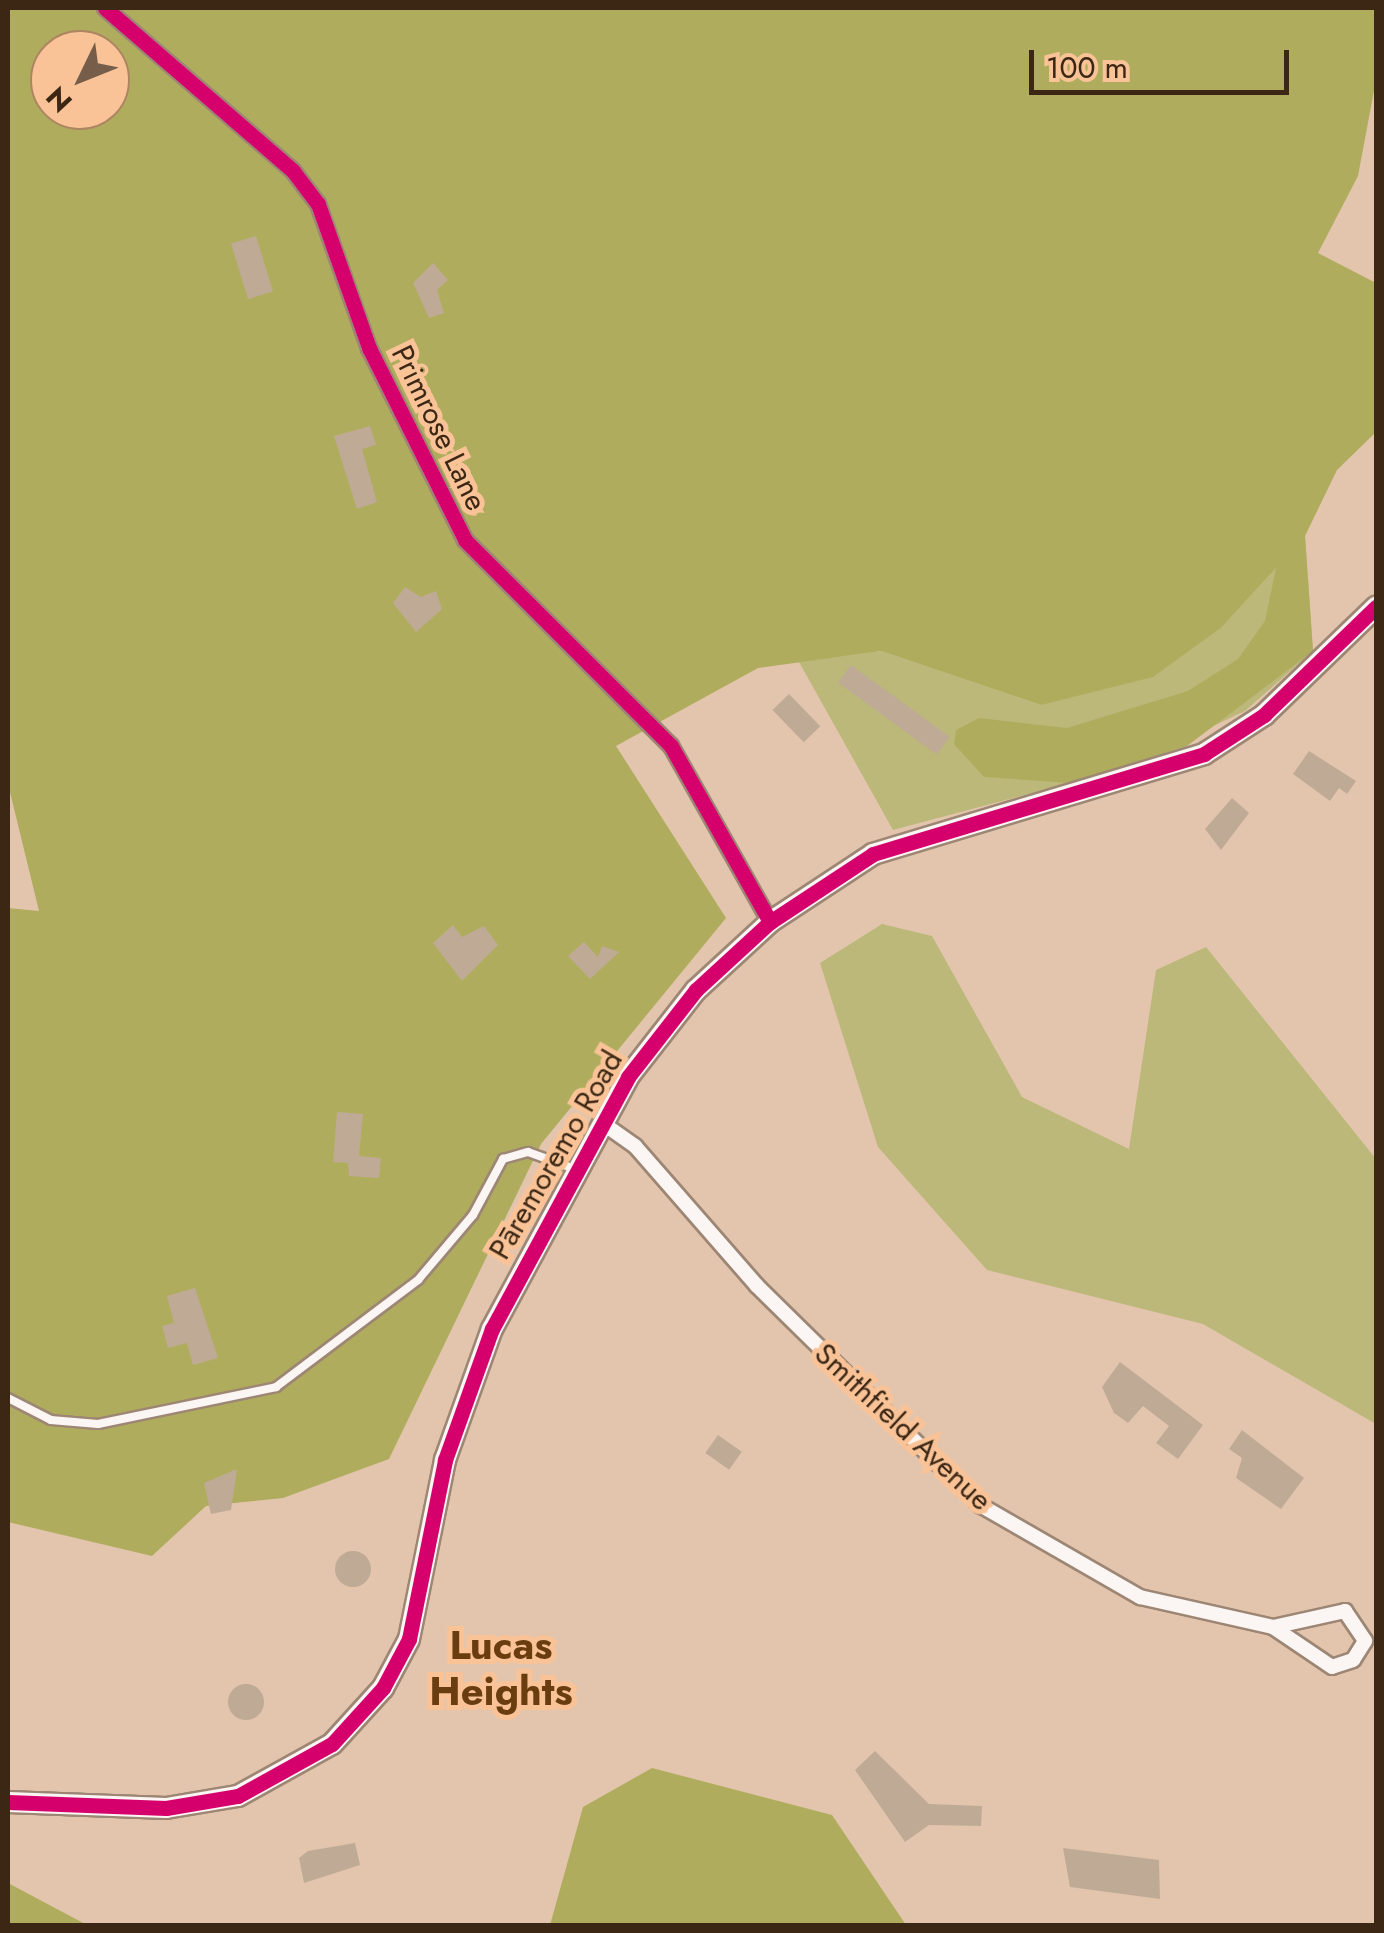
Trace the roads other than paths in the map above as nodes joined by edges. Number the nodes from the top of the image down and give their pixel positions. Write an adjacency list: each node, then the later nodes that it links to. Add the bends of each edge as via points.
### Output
1 (105, 8): 3 (street, Primrose Lane, via 294,171 318,204 369,348 465,540 670,746)
2 (1376, 607): 3 (street, Pāremoremo Road, via 1264,715 1204,754 912,839 833,876)
3 (770, 922): 4 (street, Pāremoremo Road, via 696,990)
4 (600, 1122): 5 (street, Pāremoremo Road); 7 (street, Smithfield Avenue, via 635,1146 757,1286 980,1505 1140,1597)
5 (575, 1170): 6 (lane, via 528,1152 503,1159 473,1214 418,1280 276,1386 98,1424 51,1420); 8 (street, Pāremoremo Road, via 472,1373 398,1663 332,1744 238,1796 91,1812)
6 (8, 1398)
7 (1273, 1627): 7 (street, Smithfield Avenue, via 1335,1609 1354,1615 1366,1642 1353,1660 1332,1667)
8 (8, 1802)

